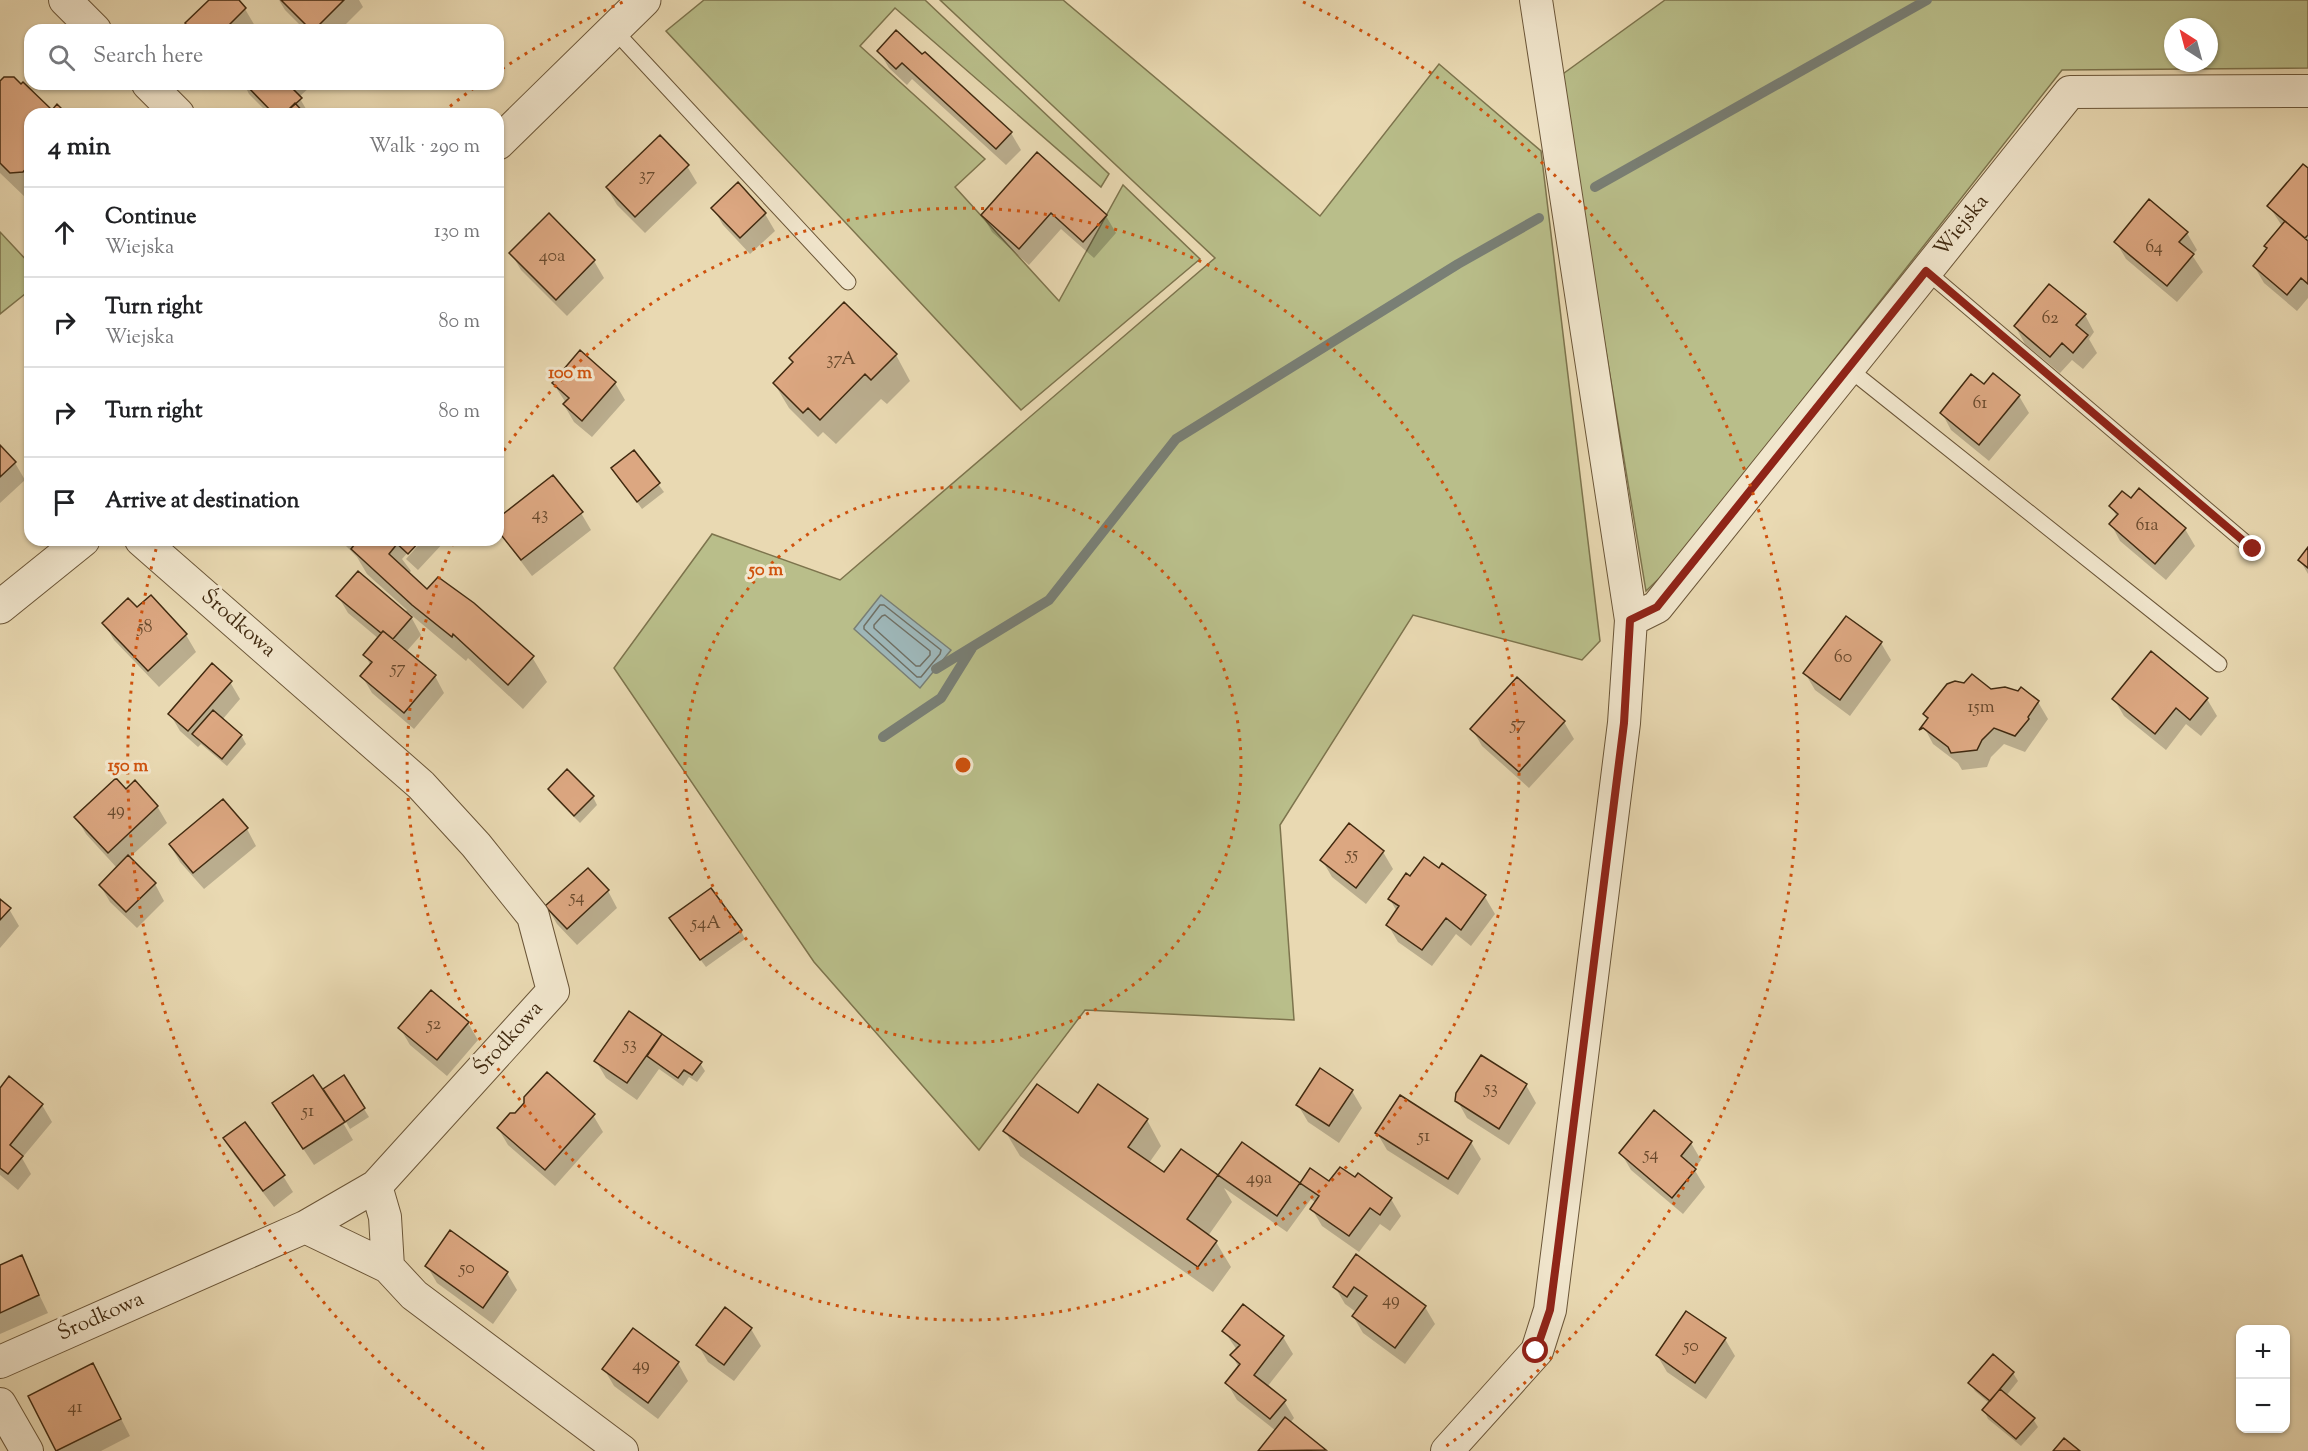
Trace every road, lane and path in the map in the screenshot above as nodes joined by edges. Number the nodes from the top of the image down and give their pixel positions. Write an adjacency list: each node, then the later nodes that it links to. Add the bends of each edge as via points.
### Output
1 (65, 0): 4 (street)
2 (644, 0): 5 (street)
3 (1536, 0): 17 (street)
4 (89, 24)
5 (614, 30): 9 (street); 11 (lane)
6 (154, 90): 8 (street)
7 (2308, 91): 10 (street, Wiejska, via 2070,92)
8 (172, 108)
9 (504, 137)
10 (1926, 271): 12 (street, Wiejska); 15 (lane)
11 (848, 282)
12 (1849, 369): 17 (street, Wiejska, via 1657,607); 18 (lane)
13 (76, 546): 16 (street)
14 (148, 546): 19 (street, Środkowa, via 422,785 533,916 552,991)
15 (2253, 549)
16 (0, 607)
17 (1630, 620): 26 (street, via 1624,723 1550,1310 1536,1351)
18 (2219, 663)
19 (376, 1186): 20 (street, Środkowa); 21 (street, via 385,1217)
20 (305, 1227): 21 (street); 22 (street, Środkowa)
21 (388, 1268): 25 (street, via 414,1295)
22 (0, 1362)
23 (0, 1404): 24 (street)
24 (27, 1451)
25 (622, 1451)
26 (1447, 1451)

